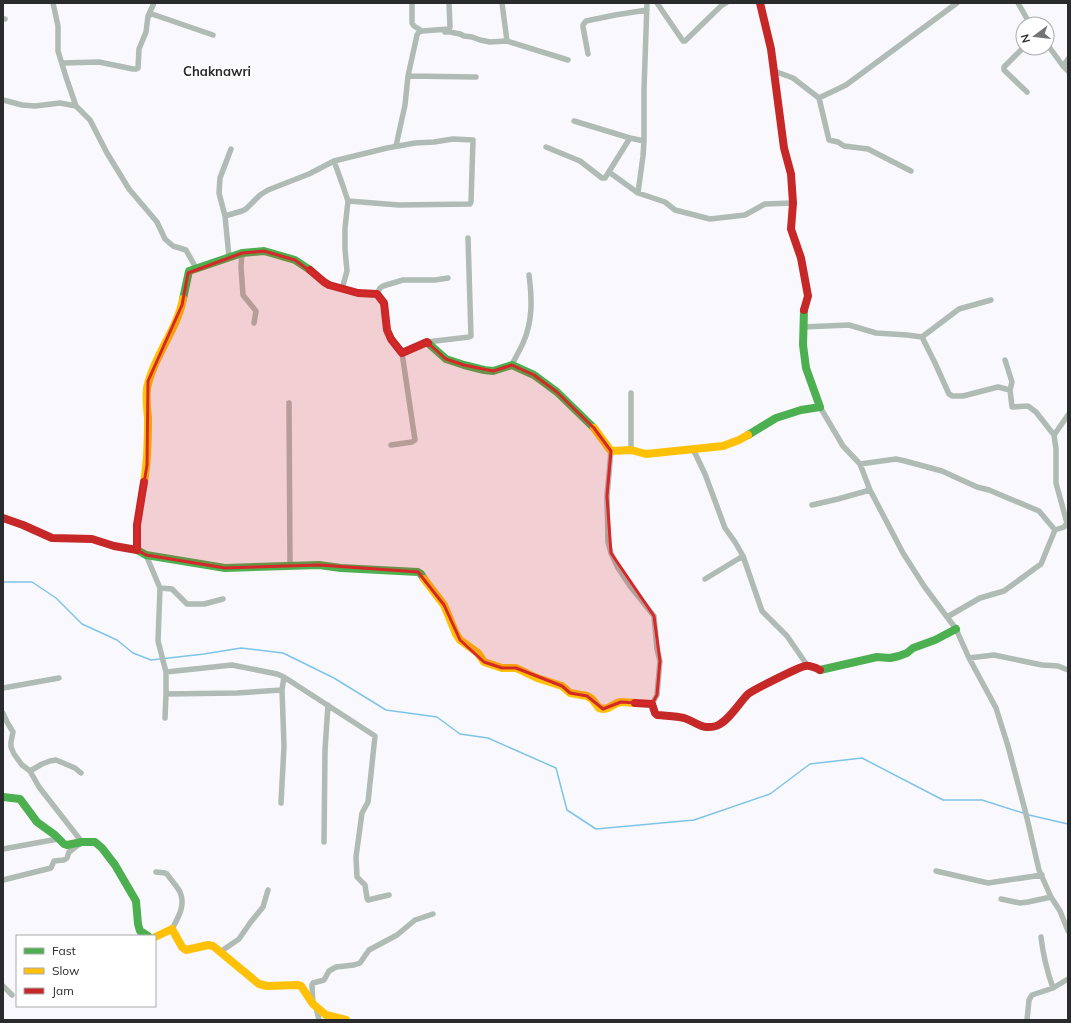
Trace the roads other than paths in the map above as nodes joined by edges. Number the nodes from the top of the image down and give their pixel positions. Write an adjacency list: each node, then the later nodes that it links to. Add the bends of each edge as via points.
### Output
1 (53, 3): 23 (street, via 58,26 58,50)
2 (154, 3): 13 (street)
3 (412, 3): 15 (street, via 412,23)
4 (450, 3): 15 (street, via 449,29)
5 (502, 3): 17 (street)
6 (647, 3): 12 (street)
7 (658, 3): 8 (street, via 685,41)
8 (726, 3)
9 (760, 3): 25 (street)
10 (957, 3): 30 (street, via 846,84)
11 (1018, 3): 14 (street)
12 (647, 10): 18 (street, via 586,21 583,27); 35 (street)
13 (150, 14): 16 (street); 23 (street, via 139,49 138,68 99,62)
14 (1025, 16)
15 (420, 33): 17 (street, via 450,32 490,42); 27 (street)
16 (213, 35)
17 (508, 41): 22 (street)
18 (588, 54)
19 (1055, 55): 24 (street)
20 (1015, 56): 29 (street, via 1003,68)
21 (1068, 59): 24 (street)
22 (568, 60)
23 (62, 63): 32 (street)
24 (1063, 66): 26 (street)
25 (774, 71): 30 (street, via 793,78); 44 (street, via 784,148 791,174)
26 (1068, 71)
27 (408, 76): 28 (street); 36 (street)
28 (476, 77)
29 (1027, 92)
30 (819, 98): 40 (street, via 829,140 844,146 868,149)
31 (3, 100): 32 (street, via 36,106 60,103)
32 (76, 106): 49 (street, via 90,120 129,189 157,222 165,239 173,246 186,250)
33 (574, 121): 34 (street)
34 (630, 138): 35 (street); 41 (street)
35 (644, 141): 42 (street)
36 (396, 146): 39 (street); 43 (street, via 453,139 473,140 470,204 399,205)
37 (546, 147): 41 (street, via 580,161 602,178 605,178)
38 (230, 149): 45 (street, via 220,178 219,193)
39 (334, 162): 43 (street); 45 (street, via 268,190 246,209)
40 (911, 171)
41 (608, 172): 42 (street)
42 (638, 193): 44 (street, via 665,202 675,210 710,219 745,215 765,204)
43 (348, 201): 52 (street, via 345,235 347,271)
44 (793, 203): 56 (street, via 792,229 801,258 808,296)
45 (226, 216): 48 (street)
46 (468, 238): 58 (street, via 471,336)
47 (242, 253): 48 (street); 52 (street, via 264,251 295,260 324,282); 55 (street, via 243,295 256,311)
48 (229, 257): 49 (street)
49 (196, 268): 77 (street, via 189,270 182,305 148,381 147,465 137,525)
50 (529, 275): 61 (street, via 531,315 524,341)
51 (448, 278): 53 (street, via 403,280 383,286)
52 (342, 290): 53 (street)
53 (377, 294): 59 (street, via 384,303 391,339)
54 (991, 300): 57 (street, via 959,309)
55 (254, 323)
56 (803, 327): 57 (street, via 849,325 876,333); 65 (street, via 806,368)
57 (922, 337): 62 (street, via 952,396 963,396 998,387)
58 (427, 342): 59 (street); 61 (street, via 446,360 464,365 493,371)
59 (402, 353): 68 (street, via 415,440)
60 (1005, 360): 62 (street, via 1012,382)
61 (512, 365): 71 (street, via 534,375 557,392 594,428)
62 (1010, 390): 67 (street, via 1012,407 1028,406)
63 (631, 393): 70 (street)
64 (289, 403): 80 (street)
65 (820, 407): 69 (street, via 776,418 730,444); 72 (street, via 843,446)
66 (1068, 415): 67 (street)
67 (1054, 435): 76 (street, via 1056,483 1067,523 1064,527)
68 (391, 445)
69 (693, 449): 70 (street, via 646,454); 79 (street, via 725,528)
70 (631, 450): 71 (street)
71 (611, 451): 95 (street, via 607,496 608,542 618,568 654,616 656,649 660,661 657,695)
72 (860, 464): 73 (street); 76 (street, via 896,459 942,471 1039,511)
73 (870, 490): 74 (street); 84 (street, via 903,553)
74 (812, 505)
75 (3, 518): 77 (street, via 52,538 92,539)
76 (1054, 530): 84 (street, via 1041,564 1004,591 980,598)
77 (137, 550): 78 (street)
78 (146, 555): 80 (street, via 225,568); 82 (street)
79 (743, 556): 81 (street); 87 (street, via 762,610 787,636)
80 (290, 566): 95 (street, via 319,565 418,572 444,605 460,640 478,652 484,662 502,668 516,668 562,686 570,693 587,696 599,708 608,708 621,702)
81 (705, 579)
82 (160, 588): 83 (street, via 172,589 187,604 204,604); 89 (street, via 158,641)
83 (223, 599)
84 (947, 617): 85 (street)
85 (956, 630): 86 (street); 87 (street, via 899,656 877,657 820,670)
86 (969, 658): 88 (street, via 994,655); 109 (street, via 996,708)
87 (807, 665): 95 (street, via 749,693 718,725 702,727 684,718 657,715)
88 (1068, 670)
89 (166, 672): 90 (street, via 232,665); 94 (street)
90 (284, 677): 93 (street); 96 (street)
91 (59, 678): 92 (street)
92 (3, 688)
93 (282, 690): 94 (street); 102 (street, via 284,746)
94 (166, 694): 98 (street)
95 (652, 704)
96 (328, 705): 105 (street); 112 (street, via 375,736 368,802 362,813 356,857 357,877 365,885 368,900)
97 (3, 713): 99 (street, via 13,732 10,742 14,754)
98 (165, 718)
99 (30, 771): 100 (street, via 56,760); 104 (street, via 39,787)
100 (81, 773)
101 (3, 797): 103 (street, via 20,800 37,822)
102 (281, 803)
103 (58, 839): 104 (street, via 67,845); 106 (street)
104 (82, 842): 110 (street, via 69,852 67,858 54,861 51,868); 118 (street, via 95,842 100,845 115,865 136,902 140,931)
105 (324, 842)
106 (3, 849)
107 (936, 871): 109 (street, via 988,883)
108 (156, 872): 116 (street, via 167,874 182,899 180,913)
109 (1042, 875): 113 (street)
110 (3, 880)
111 (268, 890): 121 (street, via 263,907 239,939)
112 (389, 895)
113 (1051, 897): 114 (street, via 1020,903); 117 (street)
114 (1000, 899)
115 (433, 914): 126 (street, via 415,920 397,935 368,950 360,963 336,967 329,971 324,980 312,986)
116 (172, 929): 120 (street); 121 (street, via 186,950 208,945)
117 (1068, 932)
118 (146, 935)
119 (1041, 936): 124 (street, via 1046,969)
120 (156, 937)
121 (220, 952): 126 (street, via 259,984 301,986)
122 (1068, 979): 124 (street)
123 (3, 986): 125 (street)
124 (1053, 988): 129 (street, via 1032,995)
125 (12, 995)
126 (315, 1006): 127 (street); 128 (street, via 326,1015)
127 (318, 1020)
128 (346, 1020)
129 (1027, 1020)

